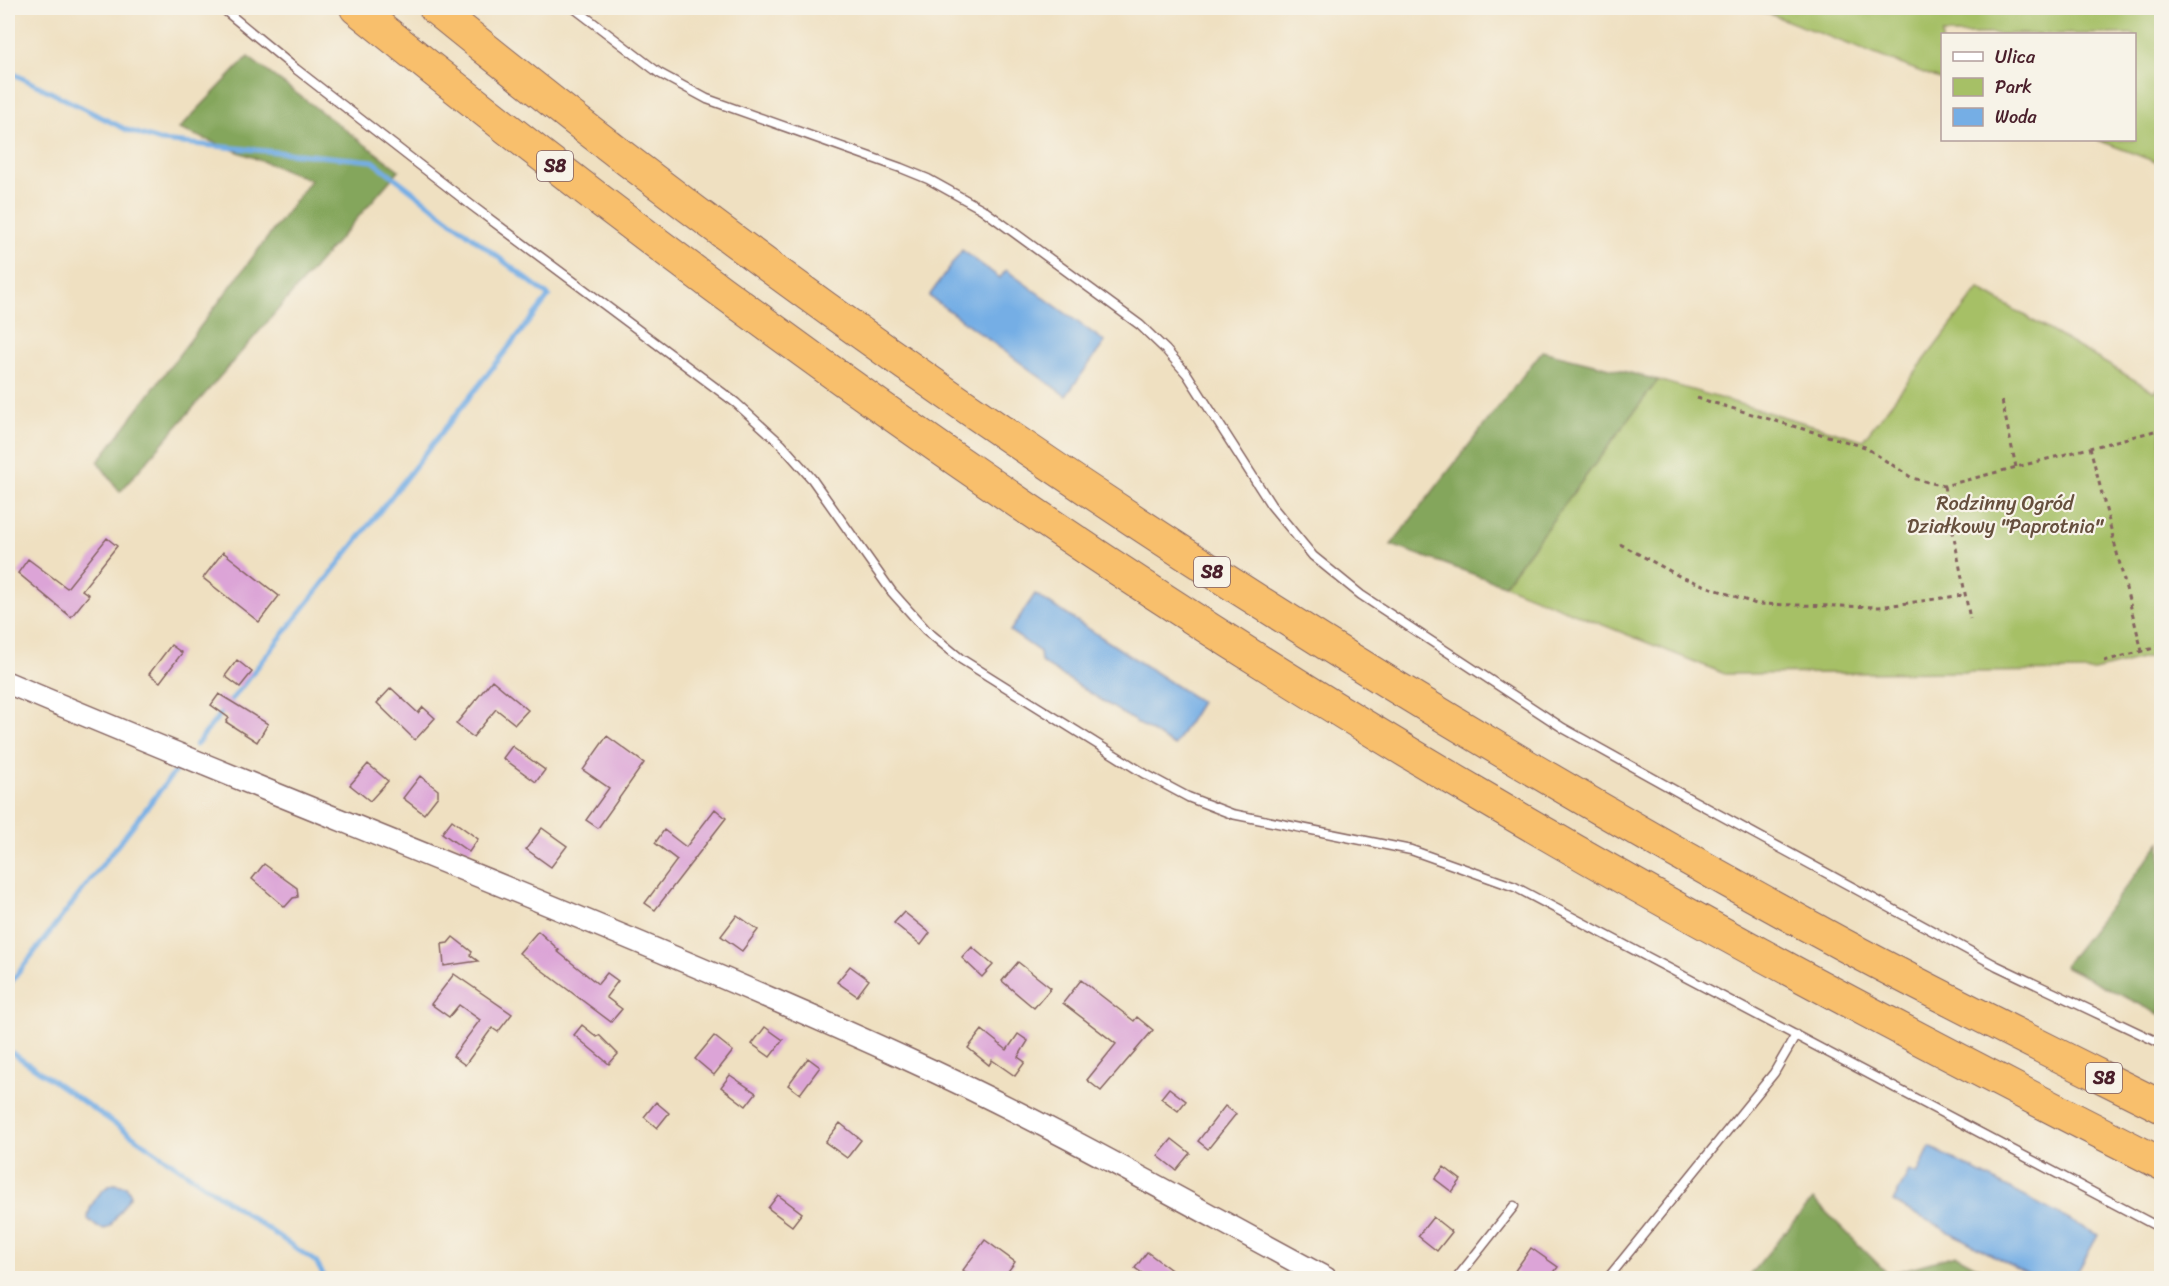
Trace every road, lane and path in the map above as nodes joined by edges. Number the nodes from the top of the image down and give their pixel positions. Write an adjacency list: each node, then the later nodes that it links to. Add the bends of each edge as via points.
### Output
1 (222, 8): 18 (lane, via 471,205 736,403 812,479 892,592 926,630 961,659 1188,797 1232,814 1411,850 1515,887)
2 (356, 8): 21 (highway, S8, via 758,320 995,488 1225,639 1473,792 1708,926 1972,1068)
3 (435, 8): 20 (highway, S8, via 629,162 789,282 1140,526 1377,676 1619,819 1839,943)
4 (574, 8): 19 (lane, via 659,73 707,99 901,168 965,199 1130,318 1187,374 1271,505 1313,556 1416,634 1563,728 1685,796 1989,962)
5 (1697, 398): 10 (path, via 1865,447 1912,478)
6 (2002, 401): 9 (path)
7 (2162, 429): 8 (path)
8 (2090, 447): 9 (path); 15 (path)
9 (2016, 467): 10 (path)
10 (1944, 486): 12 (path)
11 (1620, 544): 12 (path, via 1681,577 1756,604 1879,607)
12 (1964, 595): 13 (path)
13 (1970, 619)
14 (2162, 646): 15 (path)
15 (2142, 651): 16 (path)
16 (2104, 661)
17 (8, 683): 24 (street, via 585,920 911,1061 1017,1113)
18 (1796, 1035): 23 (lane); 26 (lane, via 1774,1073)
19 (2162, 1044)
20 (2162, 1107)
21 (2162, 1164)
22 (1514, 1206): 25 (lane)
23 (2162, 1229)
24 (1326, 1278)
25 (1457, 1278)
26 (1608, 1278)

